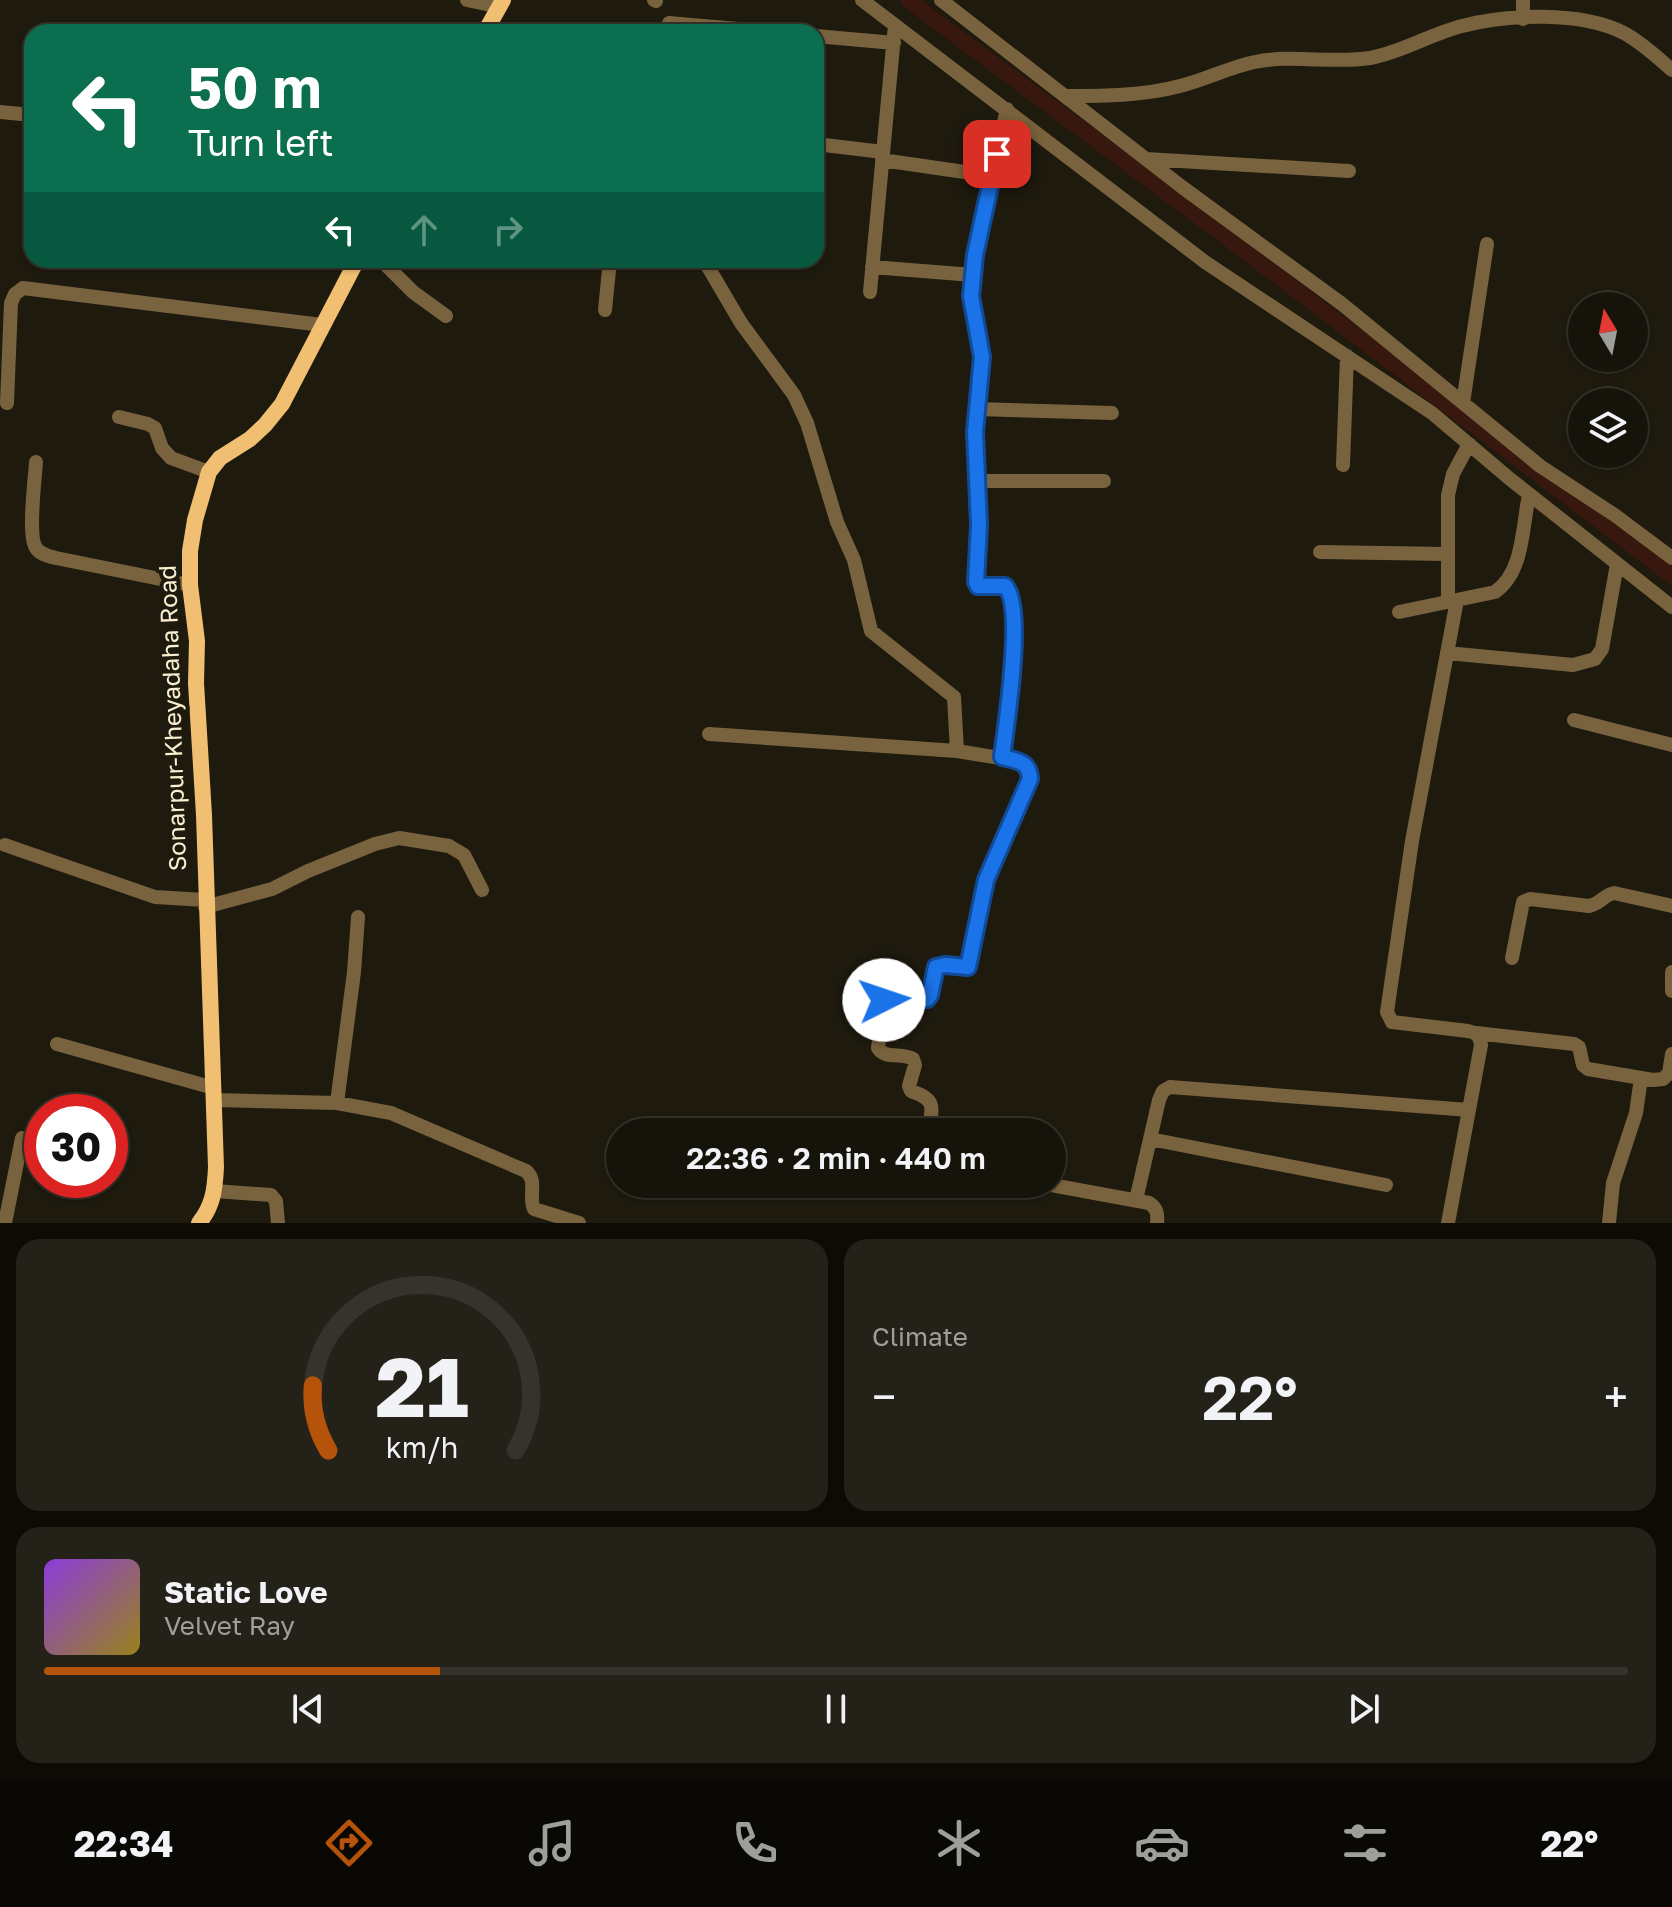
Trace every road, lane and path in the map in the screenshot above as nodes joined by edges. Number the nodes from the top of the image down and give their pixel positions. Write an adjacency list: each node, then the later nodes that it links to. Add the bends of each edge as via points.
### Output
1 (467, 0): 5 (street)
2 (862, 0): 10 (street)
3 (1523, 0): 6 (street)
4 (945, 1): 14 (street)
5 (502, 3): 8 (main road)
6 (1523, 19): 13 (street, via 1603,25 1624,33); 14 (street, via 1462,26 1370,57 1255,62 1137,95)
7 (669, 23): 9 (street)
8 (490, 24)
9 (680, 24)
10 (895, 25): 12 (street); 15 (street)
11 (824, 37): 12 (street)
12 (894, 43): 19 (street)
13 (1672, 70)
14 (1065, 96): 20 (street)
15 (1007, 109): 22 (street); 34 (street, via 1205,262)
16 (0, 112): 17 (street)
17 (24, 114)
18 (824, 145): 19 (street)
19 (883, 156): 22 (street); 24 (street)
20 (1146, 159): 21 (street); 36 (street, via 1342,304)
21 (1349, 171)
22 (992, 176): 29 (street)
23 (1487, 244): 36 (street)
24 (872, 267): 29 (street); 30 (street)
25 (353, 268): 33 (main road)
26 (389, 268): 32 (street)
27 (609, 268): 31 (street)
28 (709, 268): 59 (street, via 794,395 807,423 854,560 871,631 954,697)
29 (973, 275): 37 (street, via 971,296 982,357)
30 (870, 292)
31 (605, 310)
32 (446, 316)
33 (322, 325): 35 (street, via 23,288 11,303); 43 (main road, via 282,404)
34 (1347, 356): 40 (street); 42 (street)
35 (7, 403)
36 (1463, 403): 49 (street, via 1540,466)
37 (977, 409): 38 (street); 44 (street)
38 (1112, 413)
39 (119, 417): 43 (street, via 155,428 171,458)
40 (1469, 444): 46 (street); 48 (street, via 1448,495)
41 (36, 462): 51 (street, via 37,550)
42 (1343, 465)
43 (209, 472): 51 (main road, Sonarpur-Kheyadaha Road, via 195,520)
44 (976, 481): 45 (street); 60 (street, via 976,582 1005,586 1011,597 1013,665)
45 (1104, 481)
46 (1529, 495): 50 (street); 52 (street, via 1515,569 1506,584 1495,592)
47 (1320, 552): 48 (street)
48 (1447, 554): 52 (street)
49 (1672, 558)
50 (1617, 564): 53 (street); 55 (street, via 1602,649 1595,659 1573,665)
51 (190, 585): 63 (main road, Sonarpur-Kheyadaha Road, via 197,641)
52 (1452, 601): 54 (street); 55 (street)
53 (1672, 607)
54 (1399, 612)
55 (1447, 653): 69 (street, via 1387,1012 1392,1022)
56 (1574, 720): 58 (street)
57 (709, 734): 59 (street)
58 (1672, 745)
59 (957, 751): 60 (street)
60 (1002, 757): 76 (street, via 1024,762 1030,779 986,880 970,963 963,968 936,967 927,999 896,991 884,1000 878,1048 885,1055 913,1059 909,1086 927,1096)
61 (5, 845): 63 (street, via 155,897)
62 (482, 890): 63 (street, via 464,855 449,846 399,838 272,889)
63 (205, 903): 73 (main road, Sonarpur-Kheyadaha Road)
64 (1672, 906): 66 (street, via 1614,893 1589,906 1530,899 1521,908)
65 (358, 917): 74 (street)
66 (1512, 958)
67 (1672, 972): 68 (street)
68 (1672, 991)
69 (1476, 1033): 72 (street, via 1574,1044 1588,1069); 75 (street, via 1481,1045)
70 (57, 1044): 73 (street)
71 (1672, 1054): 72 (street, via 1663,1079)
72 (1641, 1078): 89 (street, via 1636,1113 1613,1183)
73 (214, 1094): 74 (street); 81 (main road, Sonarpur-Kheyadaha Road)
74 (337, 1103): 86 (street, via 391,1113 526,1171 533,1182 534,1209)
75 (1469, 1110): 78 (street, via 1170,1087 1159,1100); 88 (street)
76 (930, 1118)
77 (22, 1138): 83 (street)
78 (1150, 1139): 79 (street); 82 (street)
79 (1386, 1185)
80 (1066, 1188): 82 (street)
81 (215, 1191): 84 (main road, Sonarpur-Kheyadaha Road); 85 (street, via 271,1195)
82 (1136, 1200): 87 (street, via 1155,1206)
83 (5, 1223)
84 (199, 1223)
85 (278, 1223)
86 (579, 1223)
87 (1157, 1223)
88 (1448, 1223)
89 (1609, 1223)

